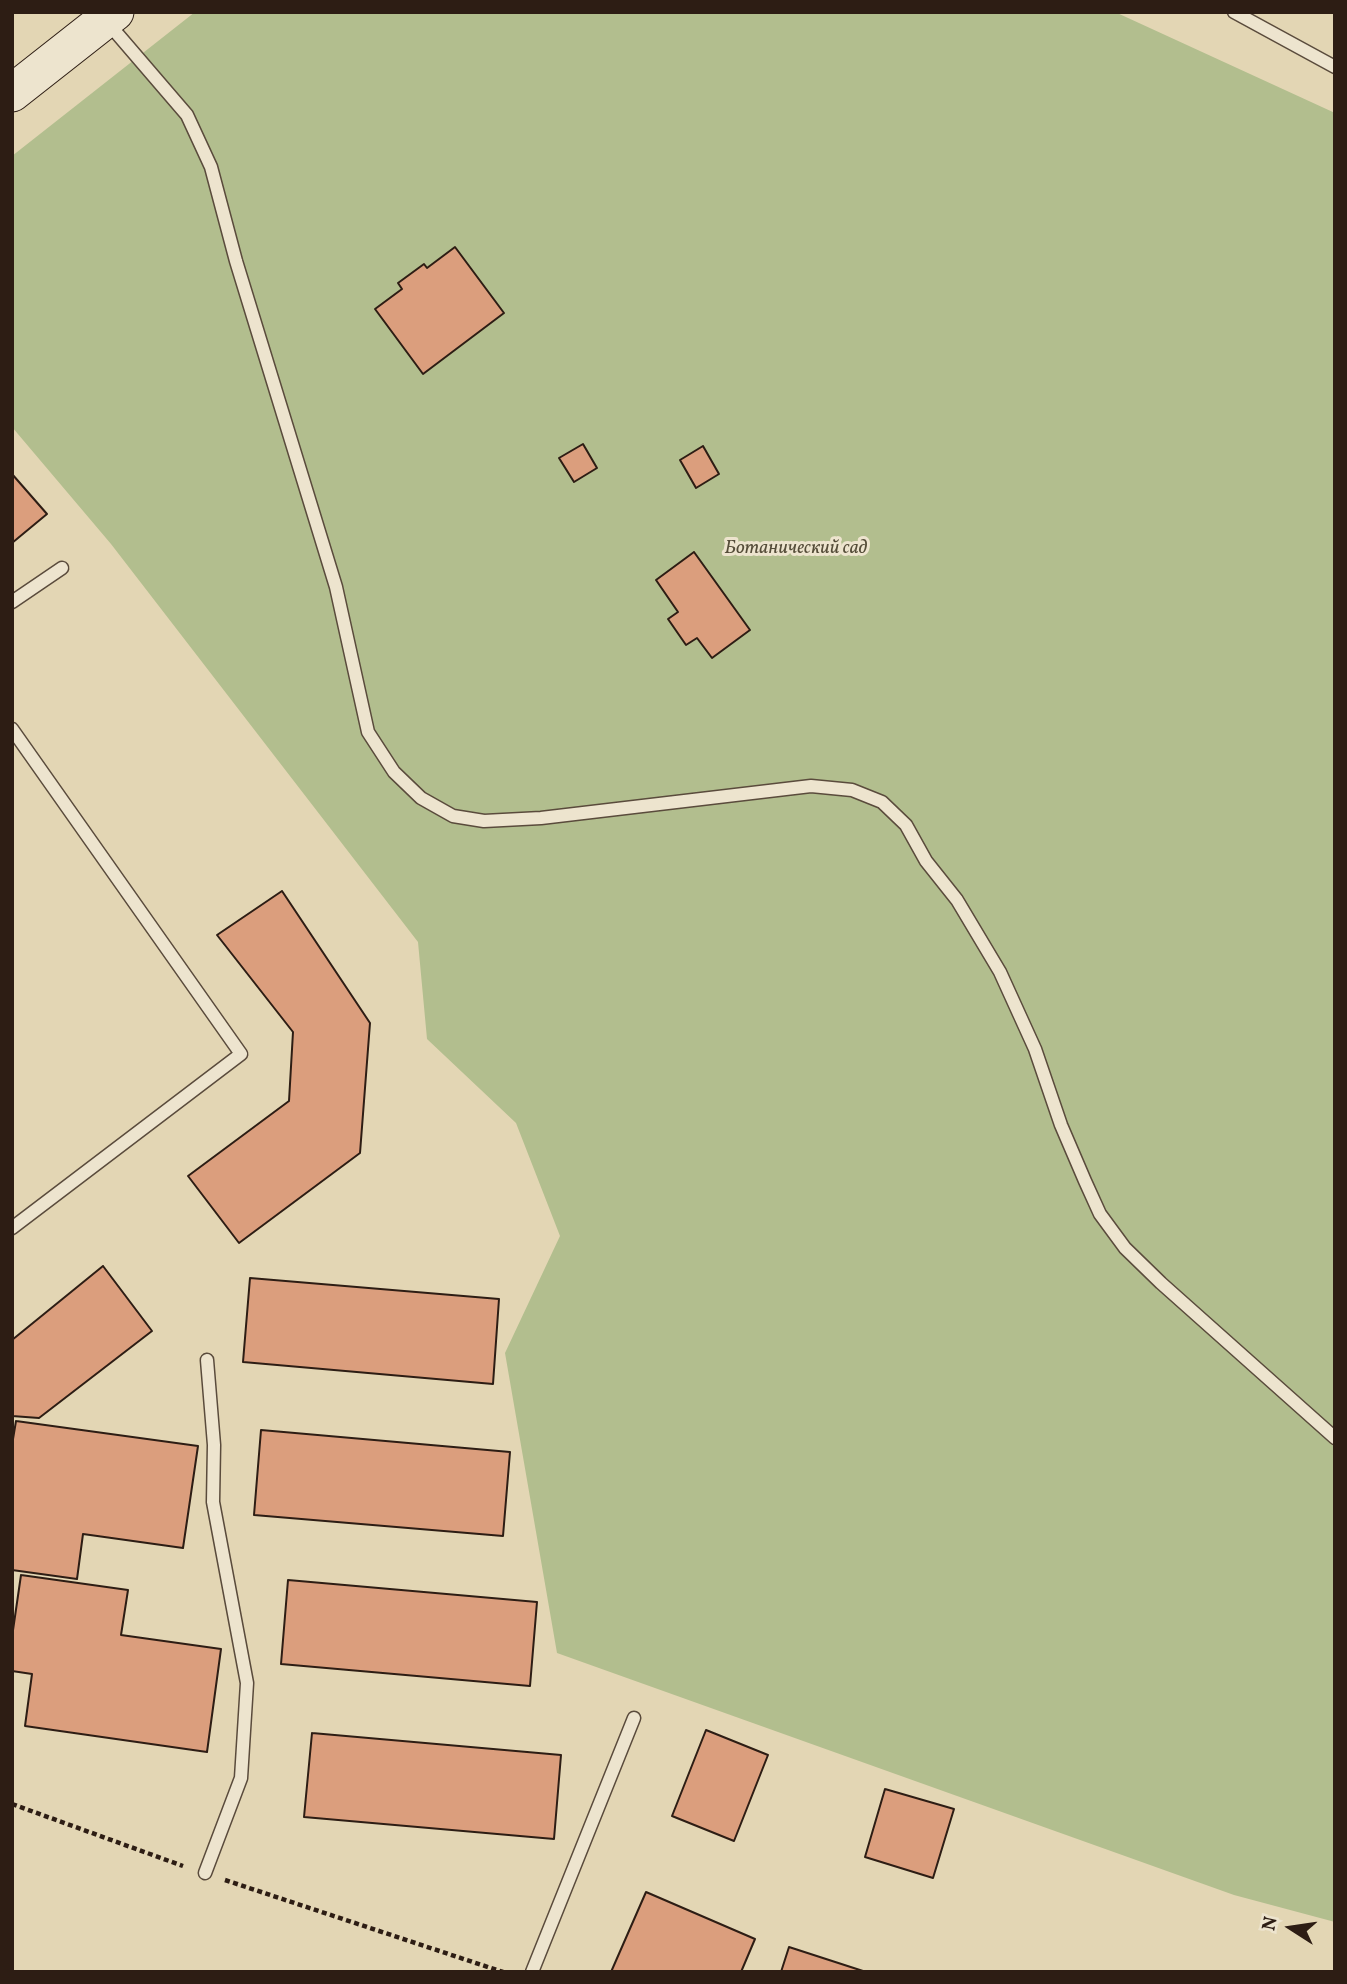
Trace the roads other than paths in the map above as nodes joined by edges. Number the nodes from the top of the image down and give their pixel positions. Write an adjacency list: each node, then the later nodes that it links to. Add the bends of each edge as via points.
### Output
1 (1234, 12): 3 (lane)
2 (110, 16): 4 (main road); 10 (lane, via 187,115 212,167 236,261 336,587 368,732 394,772 421,798 453,816 484,821 810,786 852,790 882,802 906,825 1000,972 1100,1214 1125,1248 1161,1283)
3 (1335, 67)
4 (12, 93)
5 (62, 568): 6 (lane)
6 (12, 602)
7 (12, 729): 8 (lane, via 241,1054)
8 (12, 1228)
9 (207, 1360): 12 (lane, via 213,1502 247,1683 241,1778)
10 (1335, 1438)
11 (634, 1718): 13 (lane)
12 (205, 1873)
13 (532, 1972)

